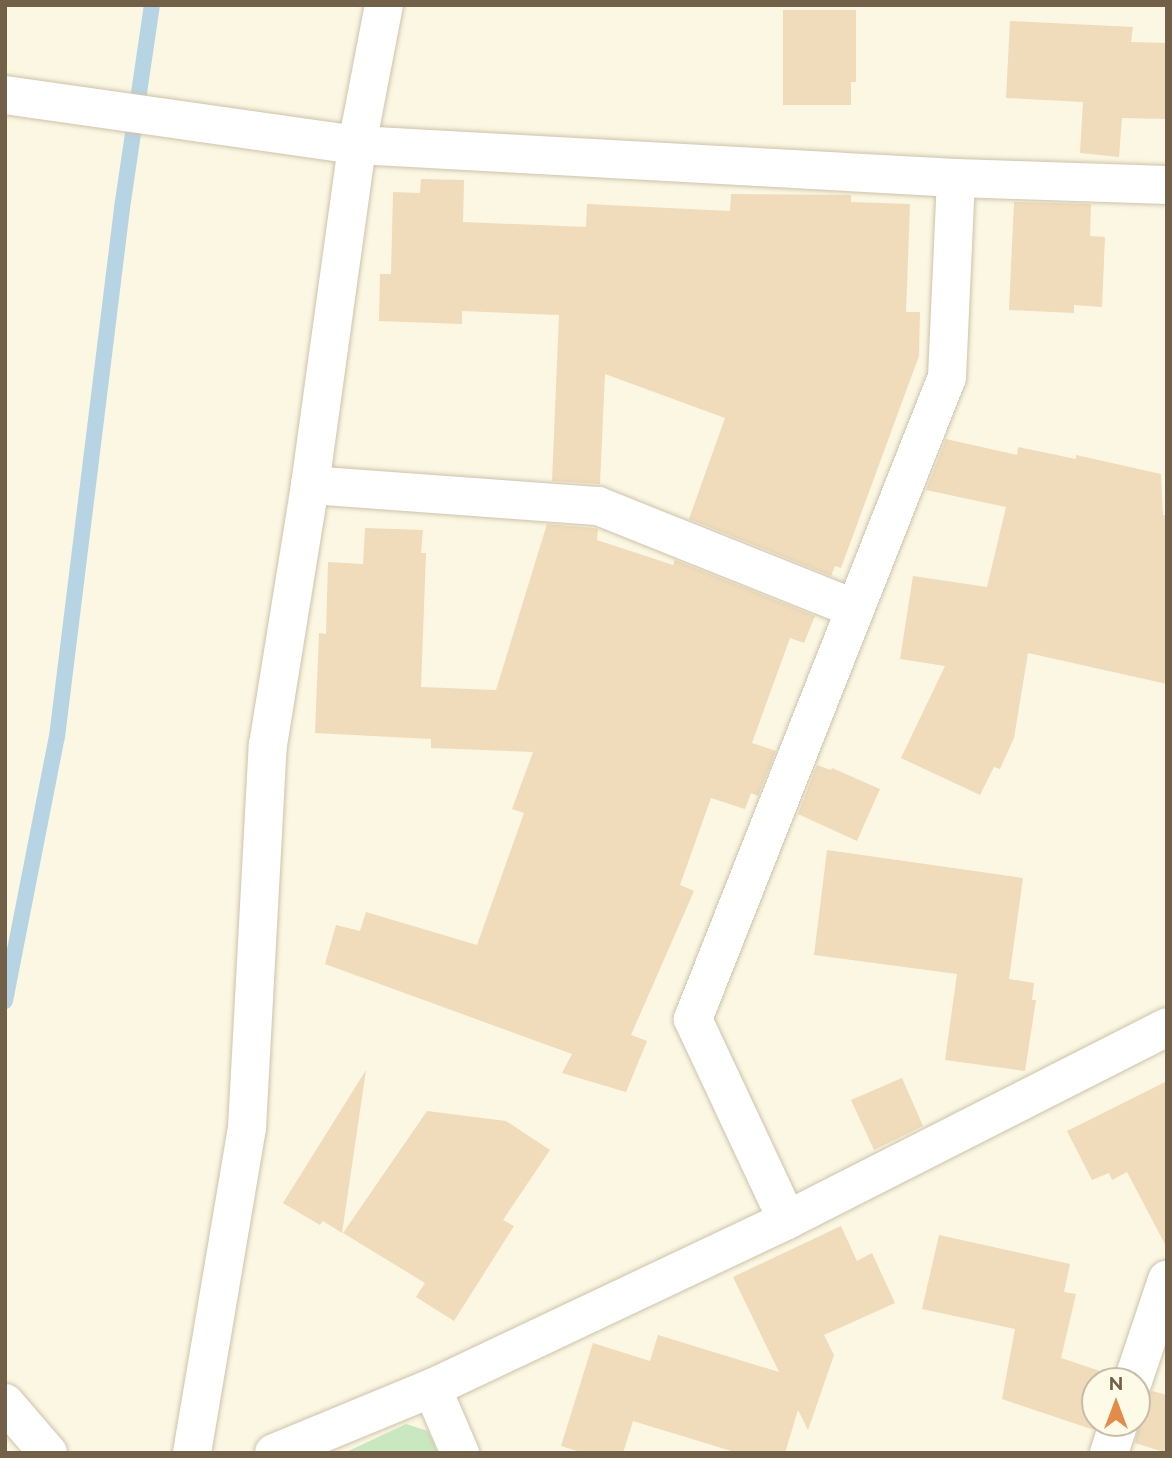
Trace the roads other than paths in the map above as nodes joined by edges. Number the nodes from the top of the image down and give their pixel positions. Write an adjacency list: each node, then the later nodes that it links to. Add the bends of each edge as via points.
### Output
1 (384, 5): 3 (street)
2 (5, 95): 3 (street)
3 (357, 145): 4 (street); 6 (street)
4 (956, 178): 5 (street); 7 (street, via 947,377)
5 (1167, 185)
6 (310, 485): 7 (street, via 598,506); 15 (street, via 268,746 247,1128)
7 (855, 609): 9 (street, via 693,1018)
8 (1167, 1027): 9 (street)
9 (788, 1220): 12 (street)
10 (1165, 1289): 11 (street)
11 (1138, 1367)
12 (432, 1388): 16 (street); 17 (street)
13 (5, 1403): 14 (street)
14 (47, 1452)
15 (192, 1453)
16 (274, 1453)
17 (460, 1453)

